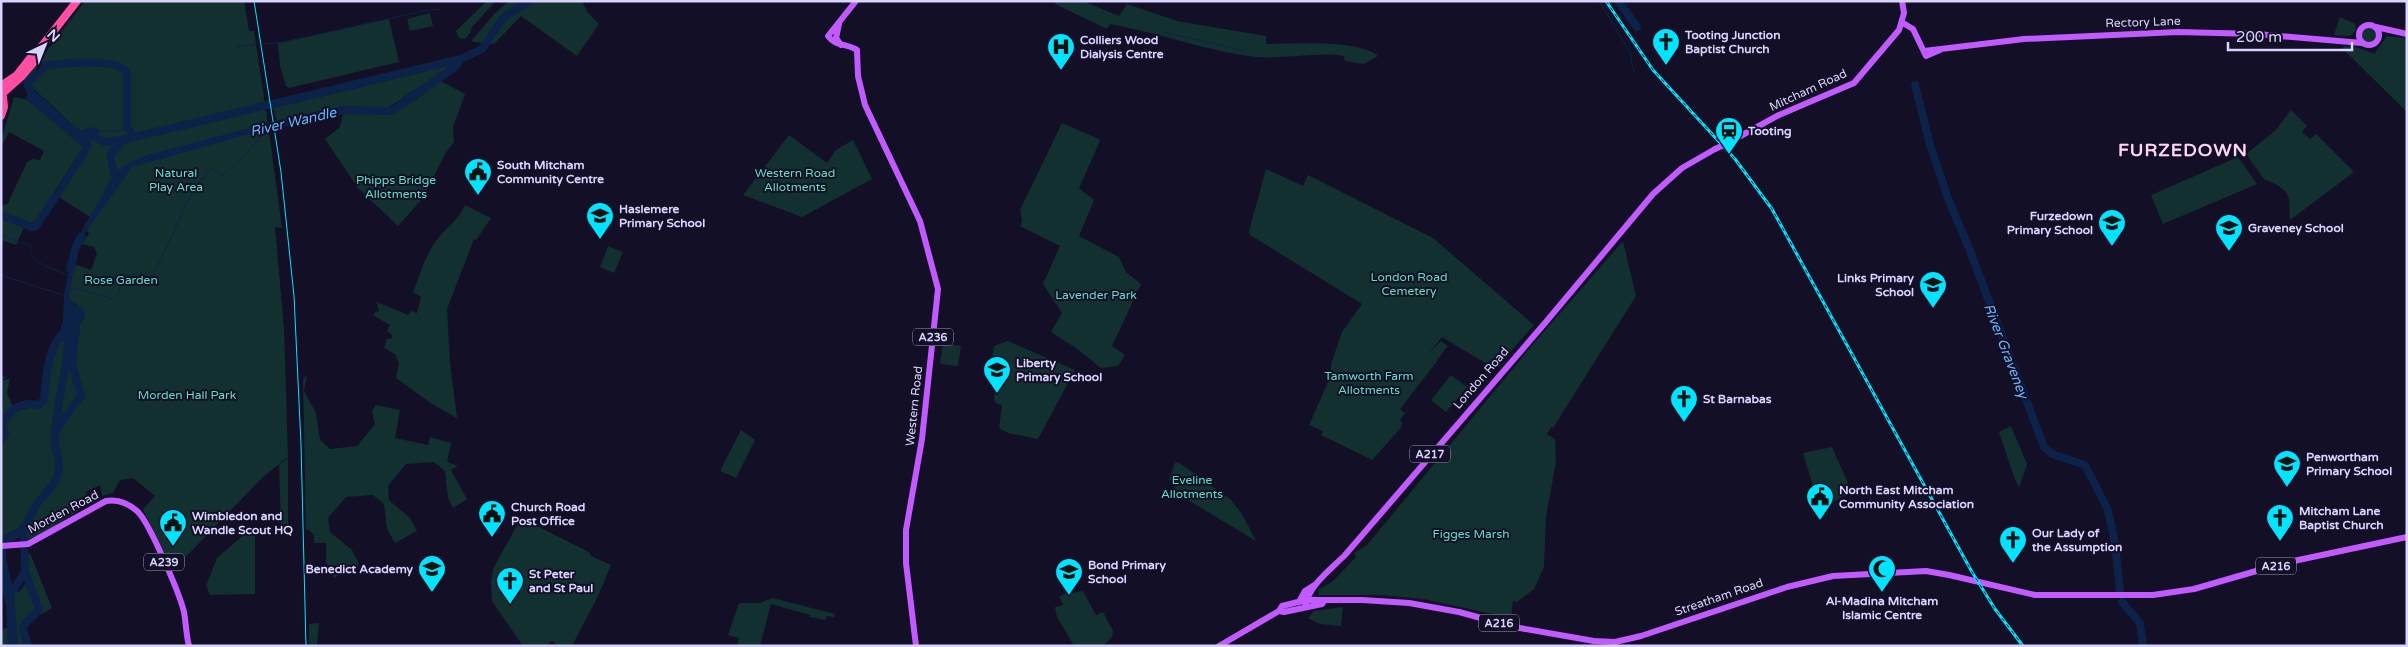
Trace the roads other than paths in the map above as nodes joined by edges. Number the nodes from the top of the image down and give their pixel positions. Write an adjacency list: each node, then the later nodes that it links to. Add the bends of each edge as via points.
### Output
1 (77, 1): 12 (highway)
2 (856, 1): 4 (main road, A236)
3 (1902, 1): 5 (main road)
4 (839, 22): 11 (main road, via 836,38); 11 (main road, Western Road / A236, via 828,36)
5 (1903, 23): 9 (main road, Rectory Lane, via 1913,29 1925,54 2024,39 2178,32); 14 (main road, Mitcham Road / A217, bridge, via 1852,84 1780,115 1715,149)
6 (2382, 32): 7 (main road, via 2375,27 2364,26); 8 (main road); 10 (main road, via 2372,45)
7 (2358, 34): 9 (main road); 10 (main road)
8 (2407, 34)
9 (2348, 40): 10 (main road, Rectory Lane)
10 (2362, 43)
11 (841, 45): 23 (main road, Western Road / A236, via 852,47 857,52 858,76 865,105 920,221 938,289 921,446 906,542)
12 (2, 92): 13 (highway, via 4,107)
13 (1, 116)
14 (1661, 184): 17 (main road, London Road / A217)
15 (2407, 537): 18 (main road, Streatham Road / A216, via 2284,563 2186,591 2122,596 2035,596 1926,571 1843,575 1804,582 1613,642 1514,627 1417,604 1357,599)
16 (1, 546): 22 (main road, Morden Road / A239, via 23,545 106,501 132,506 144,520 180,599)
17 (1303, 600): 18 (main road, Streatham Road / A216); 19 (main road); 20 (main road); 21 (main road, via 1282,606)
18 (1324, 601): 19 (main road, Streatham Road / A216)
19 (1304, 607): 20 (main road, Streatham Road)
20 (1297, 609): 21 (main road)
21 (1279, 611): 24 (main road)
22 (189, 646)
23 (916, 646)
24 (1219, 646)

